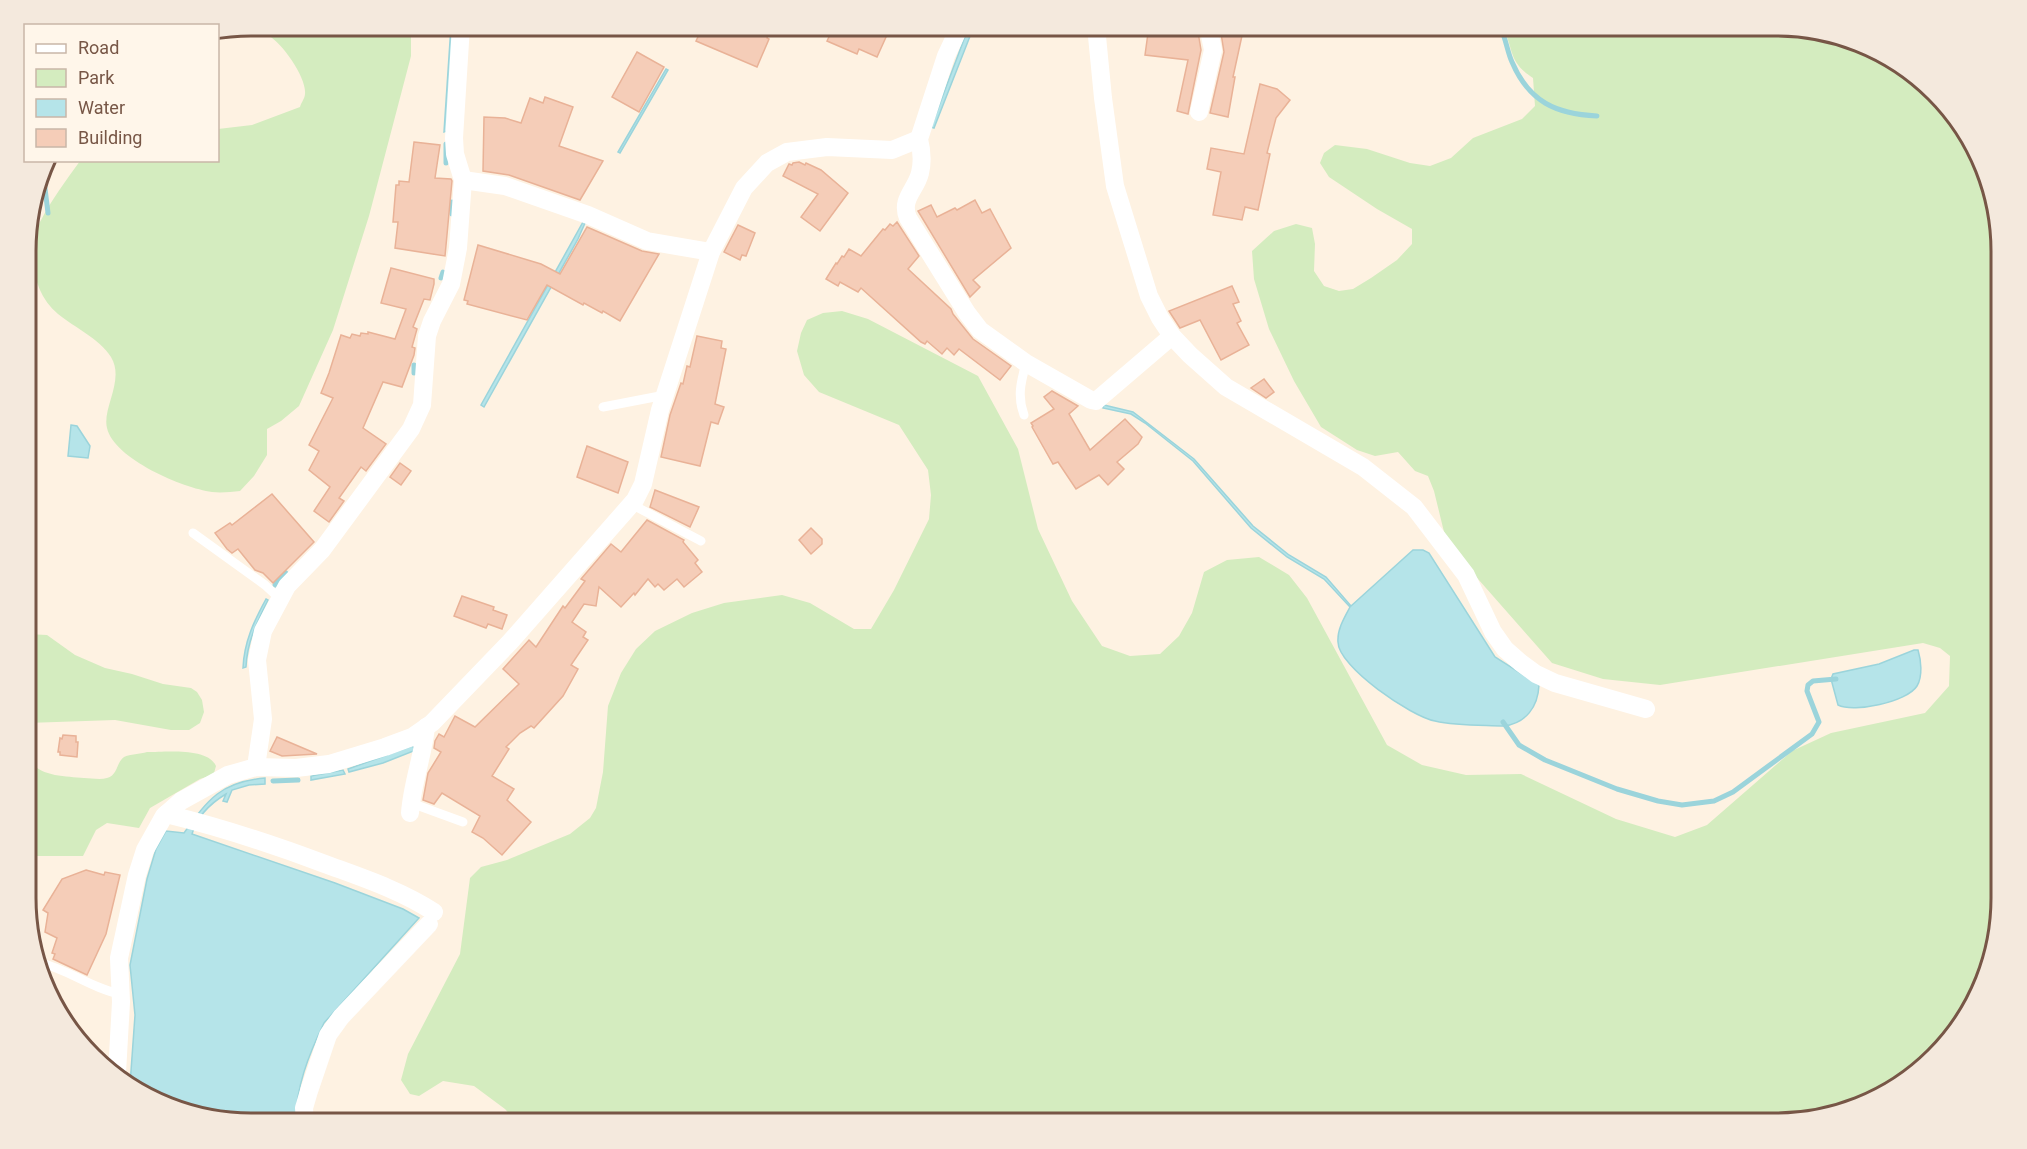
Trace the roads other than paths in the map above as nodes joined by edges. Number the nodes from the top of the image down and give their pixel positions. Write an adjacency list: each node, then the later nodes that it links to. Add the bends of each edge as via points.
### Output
1 (460, 36): 7 (street, via 454,138)
2 (955, 36): 6 (street)
3 (1097, 36): 9 (street, via 1115,186 1149,296)
4 (1211, 36): 5 (street, via 1213,50)
5 (1199, 112)
6 (919, 139): 8 (street, via 892,150 812,147 775,158 744,188); 10 (street, via 920,175 907,198 908,218 980,330)
7 (463, 180): 8 (street, via 505,186 647,241); 17 (street, via 455,268 427,336 422,405 417,418 322,550)
8 (711, 252): 11 (street)
9 (1172, 336): 10 (street, via 1096,401); 18 (street, via 1226,387 1363,467 1414,507 1466,575 1493,632 1521,663 1555,683)
10 (1026, 363): 13 (lane, via 1019,403)
11 (665, 395): 12 (lane); 14 (street, via 643,484)
12 (603, 406)
13 (1024, 415)
14 (632, 504): 16 (lane); 19 (street, via 510,642)
15 (193, 533): 17 (lane)
16 (701, 541)
17 (279, 598): 20 (street, via 259,646 263,719)
18 (1646, 709)
19 (426, 727): 20 (street, via 412,737 329,764); 21 (street)
20 (256, 767): 22 (street, via 228,775 181,801)
21 (411, 808): 23 (lane)
22 (166, 814): 25 (street, via 145,850 137,875 119,958); 27 (street, via 259,840 388,887 416,900 431,918 328,1035)
23 (463, 822)
24 (46, 965): 25 (lane)
25 (121, 994): 26 (street)
26 (118, 1066)
27 (304, 1113)

